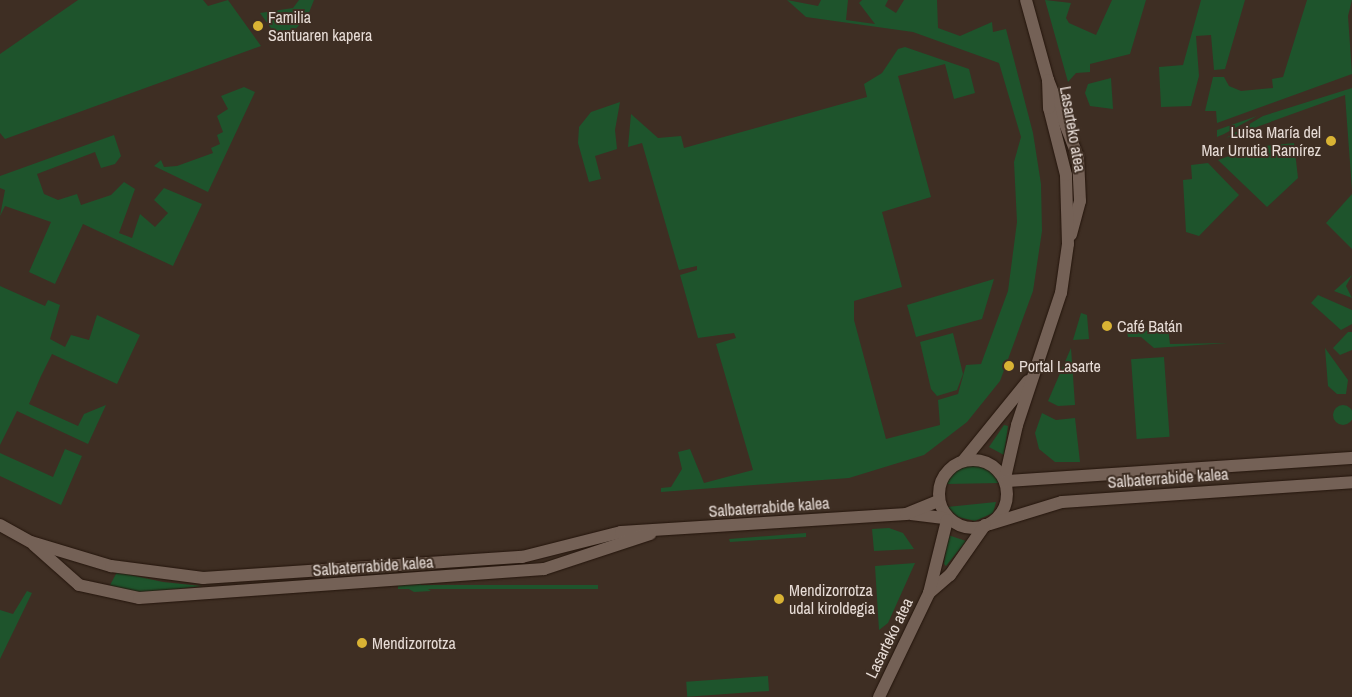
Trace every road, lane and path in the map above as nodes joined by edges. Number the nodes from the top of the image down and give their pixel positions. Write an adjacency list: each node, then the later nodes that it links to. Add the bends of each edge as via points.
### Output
1 (1026, 0): 2 (street, Lasarteko atea, via 1048,80 1049,108 1065,168 1068,244 1058,301)
2 (1033, 376): 4 (street, Lasarteko atea); 5 (street, Lasarteko atea)
3 (1352, 458): 5 (street, Salbaterrabide kalea)
4 (963, 461): 5 (street, via 984,462); 7 (street, via 947,473)
5 (1006, 479): 10 (street, via 1004,505)
6 (1352, 482): 10 (street, Salbaterrabide kalea, via 1062,502)
7 (938, 501): 8 (street, Salbaterrabide kalea); 9 (street)
8 (906, 514): 9 (street, Salbaterrabide kalea); 12 (street, Salbaterrabide kalea)
9 (946, 519): 10 (street); 14 (street, Lasarteko atea)
10 (987, 524): 14 (street, Lasarteko atea, via 950,575)
11 (0, 525): 13 (street)
12 (663, 530): 13 (street, Salbaterrabide kalea, via 621,532 522,557 203,578 158,576 92,561); 13 (street, Salbaterrabide kalea, via 544,569 139,598 79,586)
13 (31, 542)
14 (929, 592): 15 (street, Lasarteko atea)
15 (879, 697)

